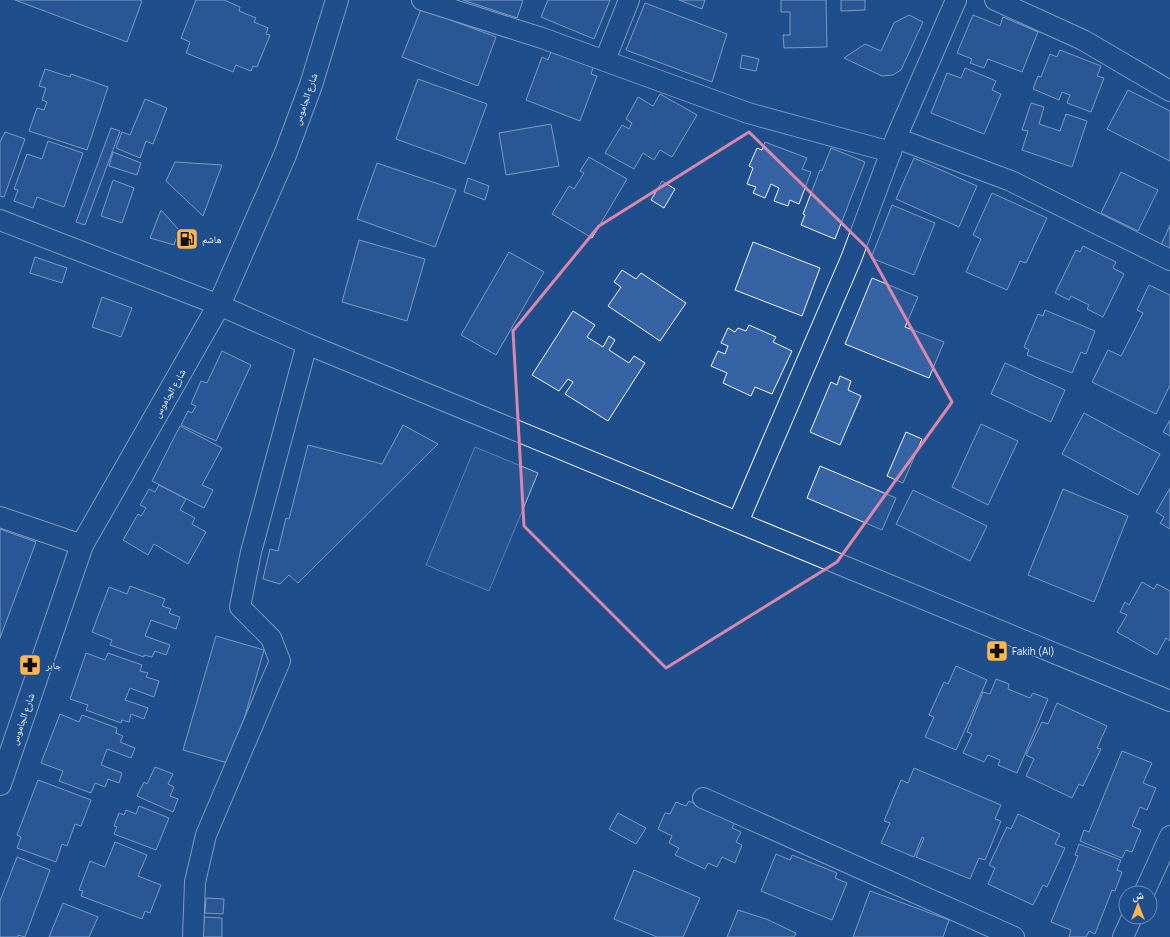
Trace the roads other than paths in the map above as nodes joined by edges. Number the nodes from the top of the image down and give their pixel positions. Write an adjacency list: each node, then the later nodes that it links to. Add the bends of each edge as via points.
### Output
1 (337, 0): 11 (street, شارع الجاموس, via 286,155)
2 (422, 0): 6 (street)
3 (629, 0): 6 (street)
4 (956, 0): 8 (street)
5 (995, 0): 7 (street, via 1083,40)
6 (605, 60): 8 (street, via 748,113)
7 (1170, 91)
8 (894, 145): 10 (street, via 1011,181); 14 (street, via 850,259)
9 (0, 220): 11 (street)
10 (1170, 260)
11 (219, 305): 12 (street); 15 (street, شارع الجاموس)
12 (307, 344): 14 (street); 22 (street, via 251,552 240,607 270,638 280,661 206,835 195,882)
13 (0, 517): 15 (street)
14 (738, 522): 16 (street)
15 (82, 545): 17 (street, شارع الجاموس)
16 (1170, 701)
17 (0, 784)
18 (703, 798): 23 (street)
19 (1170, 836): 20 (street)
20 (1148, 885)
21 (1128, 925): 24 (street)
22 (194, 937)
23 (1014, 937)
24 (1123, 937)

